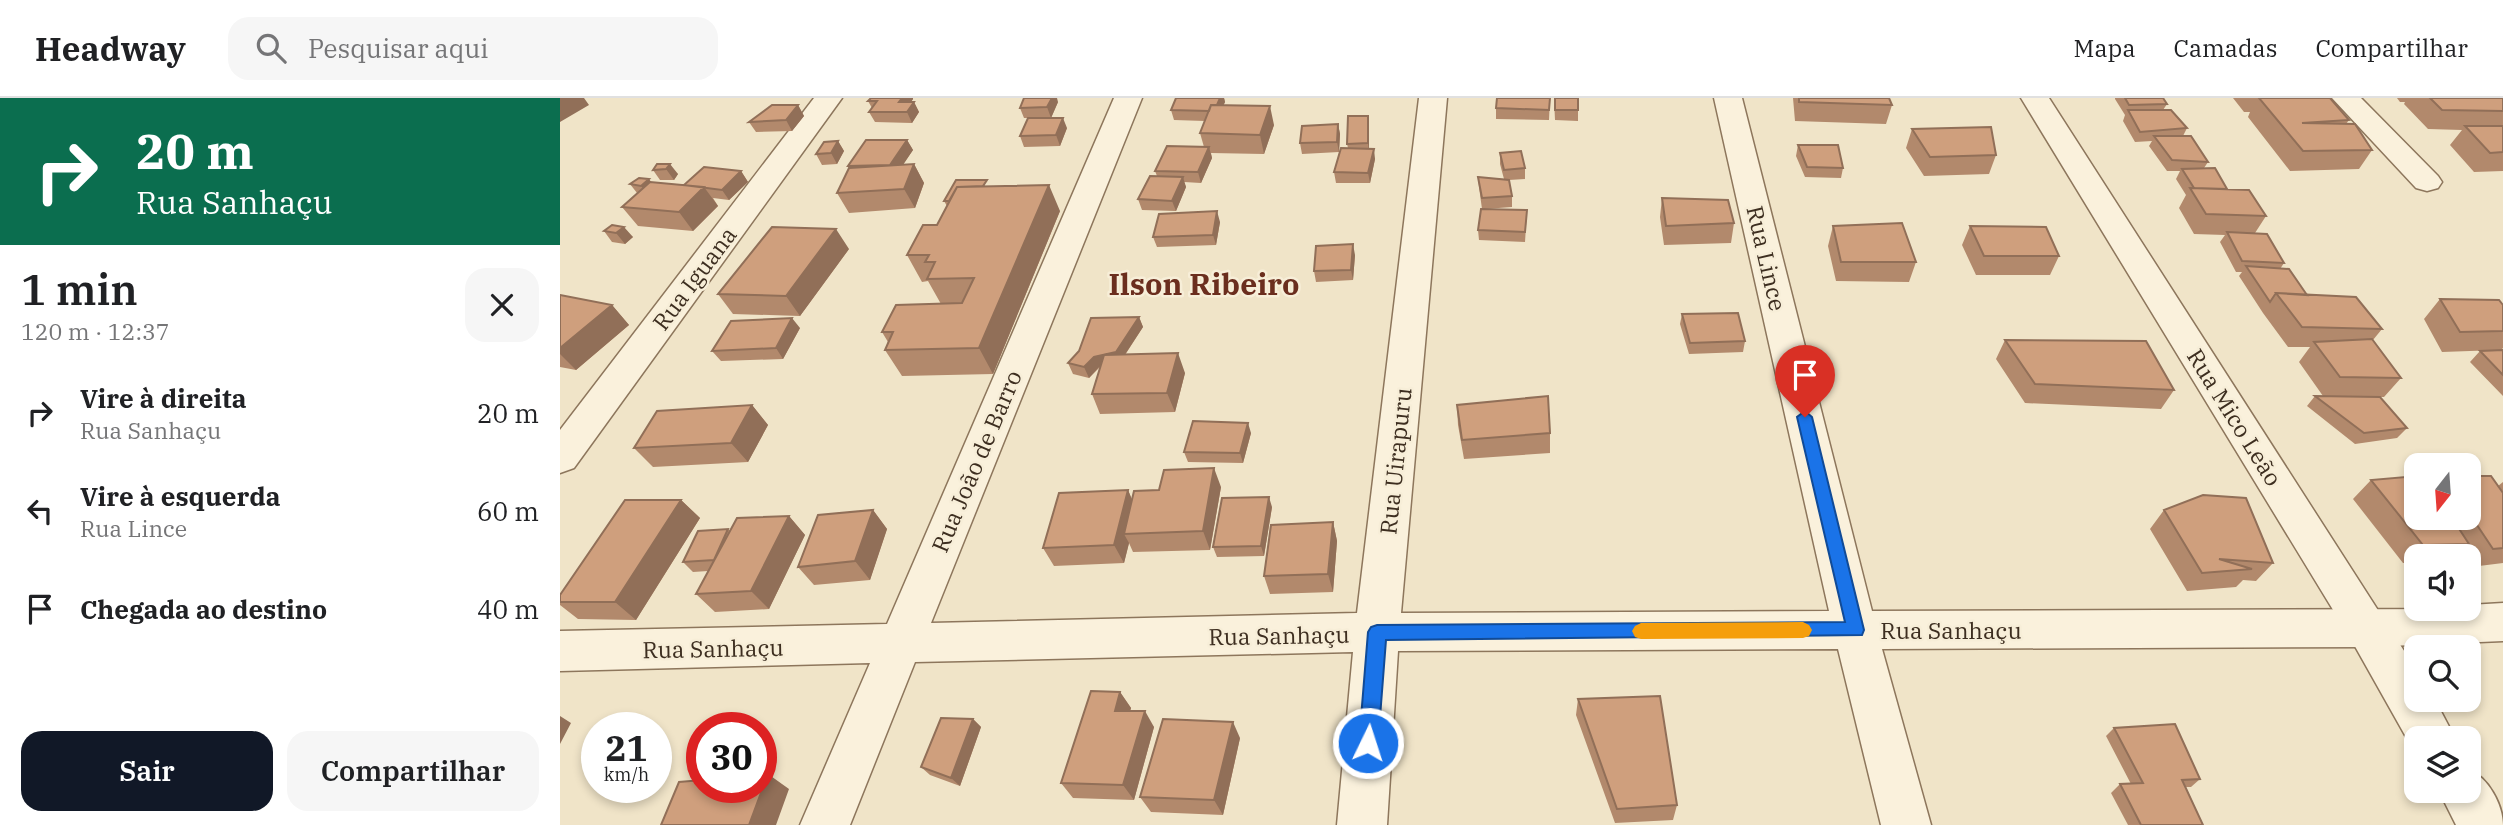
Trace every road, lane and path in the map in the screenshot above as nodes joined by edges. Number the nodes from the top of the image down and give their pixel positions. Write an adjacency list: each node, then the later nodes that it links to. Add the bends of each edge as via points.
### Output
1 (828, 98): 8 (street, Rua Iguana)
2 (1128, 98): 13 (street, Rua João de Barro)
3 (1433, 98): 12 (street, Rua Uirapuru)
4 (1728, 98): 11 (street, Rua Lince)
5 (2035, 98): 10 (street, Rua Mico Leão)
6 (2346, 98): 7 (street)
7 (2427, 182)
8 (560, 458)
9 (2503, 622): 10 (street, Rua Sanhaçu)
10 (2367, 628): 11 (street, Rua Sanhaçu); 15 (street, Rua Mico Leão)
11 (1855, 630): 12 (street, Rua Sanhaçu); 19 (street, Rua Lince)
12 (1377, 632): 13 (street, Rua Sanhaçu); 18 (street, Rua Uirapuru)
13 (900, 645): 14 (street, Rua Sanhaçu); 17 (street, Rua João de Barro)
14 (560, 651)
15 (2425, 726)
16 (2470, 803): 20 (street)
17 (825, 825)
18 (1362, 825)
19 (1906, 825)
20 (2483, 825)

